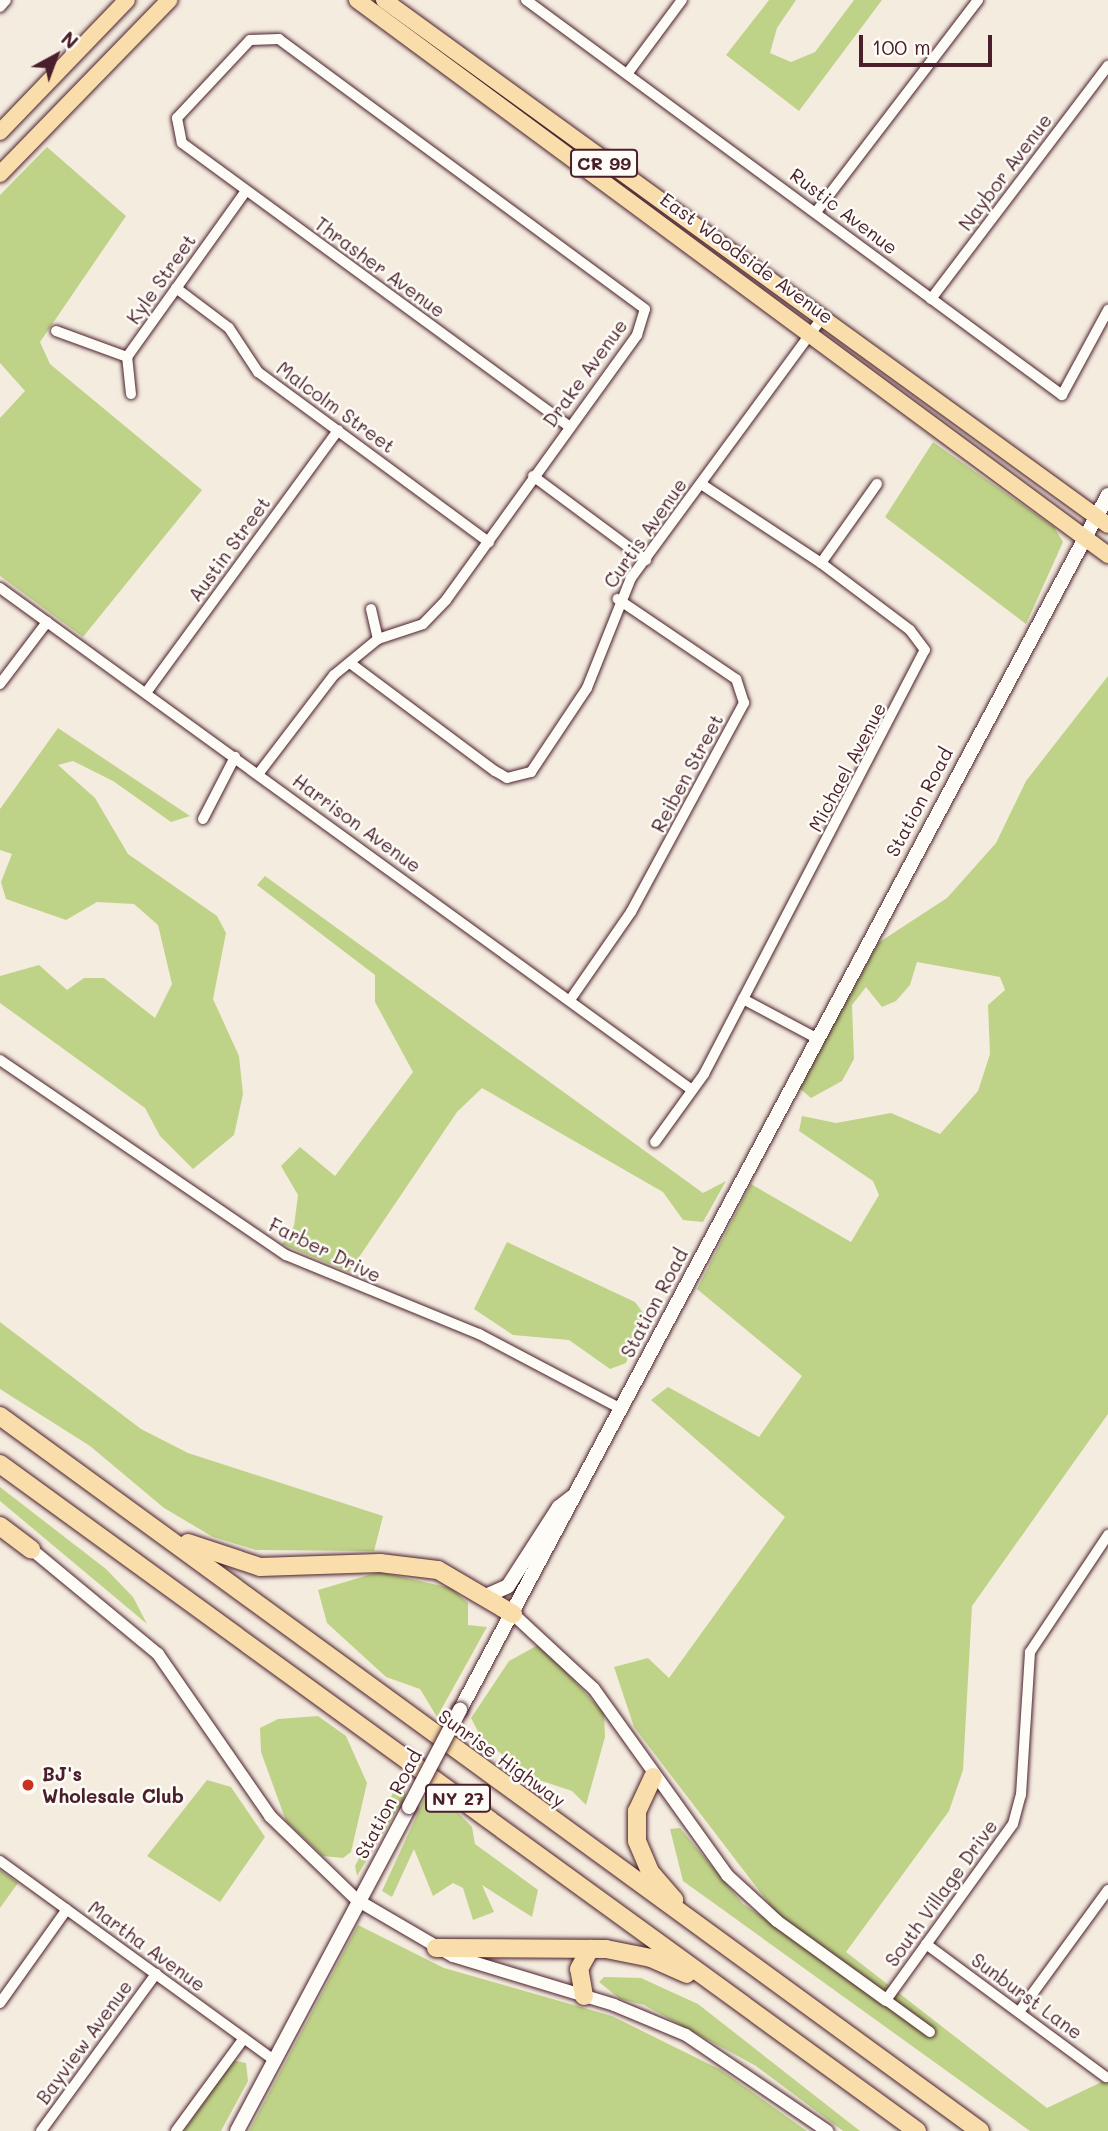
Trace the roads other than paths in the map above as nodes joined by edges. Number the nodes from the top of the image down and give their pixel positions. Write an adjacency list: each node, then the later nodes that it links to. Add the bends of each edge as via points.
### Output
1 (6, 0): 10 (street)
2 (127, 0): 14 (main road)
3 (157, 0): 11 (main road)
4 (169, 0): 11 (main road)
5 (357, 0): 22 (main road, East Woodside Avenue / CR 99)
6 (384, 0): 22 (main road, East Woodside Avenue / CR 99)
7 (526, 0): 13 (street, Rustic Avenue)
8 (682, 0): 13 (street)
9 (978, 0): 18 (street)
10 (0, 7)
11 (125, 45): 16 (main road)
12 (1108, 66): 20 (street, Naybor Avenue)
13 (628, 74): 18 (street, Rustic Avenue)
14 (0, 132)
15 (177, 132): 17 (street, Thrasher Avenue, via 188,148); 26 (street, Drake Avenue, via 185,107 250,40 279,38 627,293 645,309 644,323)
16 (0, 174)
17 (246, 191): 19 (street, Kyle Street); 26 (street, Thrasher Avenue)
18 (816, 212): 20 (street, Rustic Avenue)
19 (176, 288): 24 (street, Kyle Street); 27 (street, Malcolm Street, via 229,328 258,372)
20 (931, 299): 21 (street, Rustic Avenue, via 1062,395)
21 (1108, 310)
22 (816, 326): 29 (street, Curtis Avenue); 32 (main road, East Woodside Avenue / CR 99); 33 (main road, East Woodside Avenue / CR 99)
23 (56, 331): 24 (street)
24 (127, 357): 25 (street)
25 (131, 394)
26 (568, 426): 28 (street, Drake Avenue)
27 (338, 429): 34 (street, Malcolm Street); 45 (street, Austin Street)
28 (533, 476): 34 (street, Drake Avenue); 36 (street)
29 (701, 484): 36 (street, Curtis Avenue); 37 (street, Michael Avenue)
30 (877, 484): 37 (street)
31 (1108, 495): 32 (main road, Station Road)
32 (1102, 521): 33 (main road, Station Road)
33 (1085, 538): 35 (main road, East Woodside Avenue / CR 99); 51 (main road, Station Road)
34 (489, 542): 42 (street, Drake Avenue, via 423,624)
35 (1108, 555)
36 (646, 559): 39 (street, Curtis Avenue)
37 (821, 563): 49 (street, Michael Avenue, via 921,639 924,660)
38 (0, 588): 41 (street, Harrison Avenue)
39 (618, 599): 43 (street, Curtis Avenue, via 587,688 531,772 518,778 485,765); 50 (street, Reiben Street, via 736,679 744,703 631,912)
40 (371, 609): 42 (street)
41 (47, 622): 44 (street); 45 (street, Harrison Avenue)
42 (378, 639): 43 (street, Drake Avenue)
43 (350, 663): 47 (street, Drake Avenue, via 334,675)
44 (0, 684)
45 (148, 690): 46 (street, Harrison Avenue)
46 (236, 757): 47 (street, Harrison Avenue); 48 (street)
47 (259, 774): 50 (street, Harrison Avenue)
48 (202, 819)
49 (743, 999): 51 (street); 53 (street, Michael Avenue)
50 (570, 1000): 53 (street, Harrison Avenue)
51 (816, 1038): 55 (main road, Station Road)
52 (0, 1059): 55 (street, Farber Drive, via 286,1255 479,1334)
53 (692, 1090): 54 (street, Michael Avenue)
54 (655, 1142)
55 (621, 1409): 58 (main road, Station Road)
56 (0, 1416): 59 (highway, Sunrise Highway / NY 27)
57 (0, 1464): 80 (highway, NY 27)
58 (576, 1494): 63 (main road, via 559,1507 508,1586); 64 (main road, Station Road)
59 (108, 1495): 63 (highway, via 233,1563 287,1569 409,1564 438,1570); 74 (highway, Sunrise Highway / NY 27)
60 (0, 1526): 62 (highway)
61 (1108, 1535): 70 (street, South Village Drive, via 1030,1652 1021,1795 1013,1824)
62 (31, 1549): 68 (street, via 108,1607 173,1672 281,1829)
63 (486, 1596): 64 (highway)
64 (513, 1614): 65 (street, via 594,1689); 68 (main road, Station Road, bridge)
65 (653, 1777): 74 (highway, via 636,1819 644,1862 676,1902); 76 (street, via 744,1893)
66 (0, 1861): 69 (street, Martha Avenue)
67 (1108, 1890): 78 (street)
68 (357, 1900): 71 (street); 82 (main road, Station Road)
69 (67, 1909): 73 (street, Martha Avenue); 77 (street)
70 (926, 1944): 76 (street, South Village Drive); 78 (street, Sunburst Lane)
71 (436, 1948): 72 (highway); 75 (street)
72 (590, 1949): 75 (highway, via 579,1969); 80 (highway, via 666,1964)
73 (156, 1974): 81 (street, Martha Avenue); 84 (street, Bayview Avenue)
74 (771, 1981): 89 (highway, Sunrise Highway / NY 27)
75 (584, 1996): 87 (street, via 709,2048)
76 (886, 2000): 79 (street)
77 (0, 2003)
78 (1019, 2012): 83 (street, Sunburst Lane)
79 (930, 2032)
80 (784, 2034): 88 (highway, NY 27)
81 (243, 2038): 82 (street, Martha Avenue); 85 (street)
82 (274, 2060): 86 (main road, Station Road)
83 (1106, 2077)
84 (41, 2131)
85 (176, 2131)
86 (237, 2131)
87 (827, 2131)
88 (917, 2131)
89 (980, 2131)

